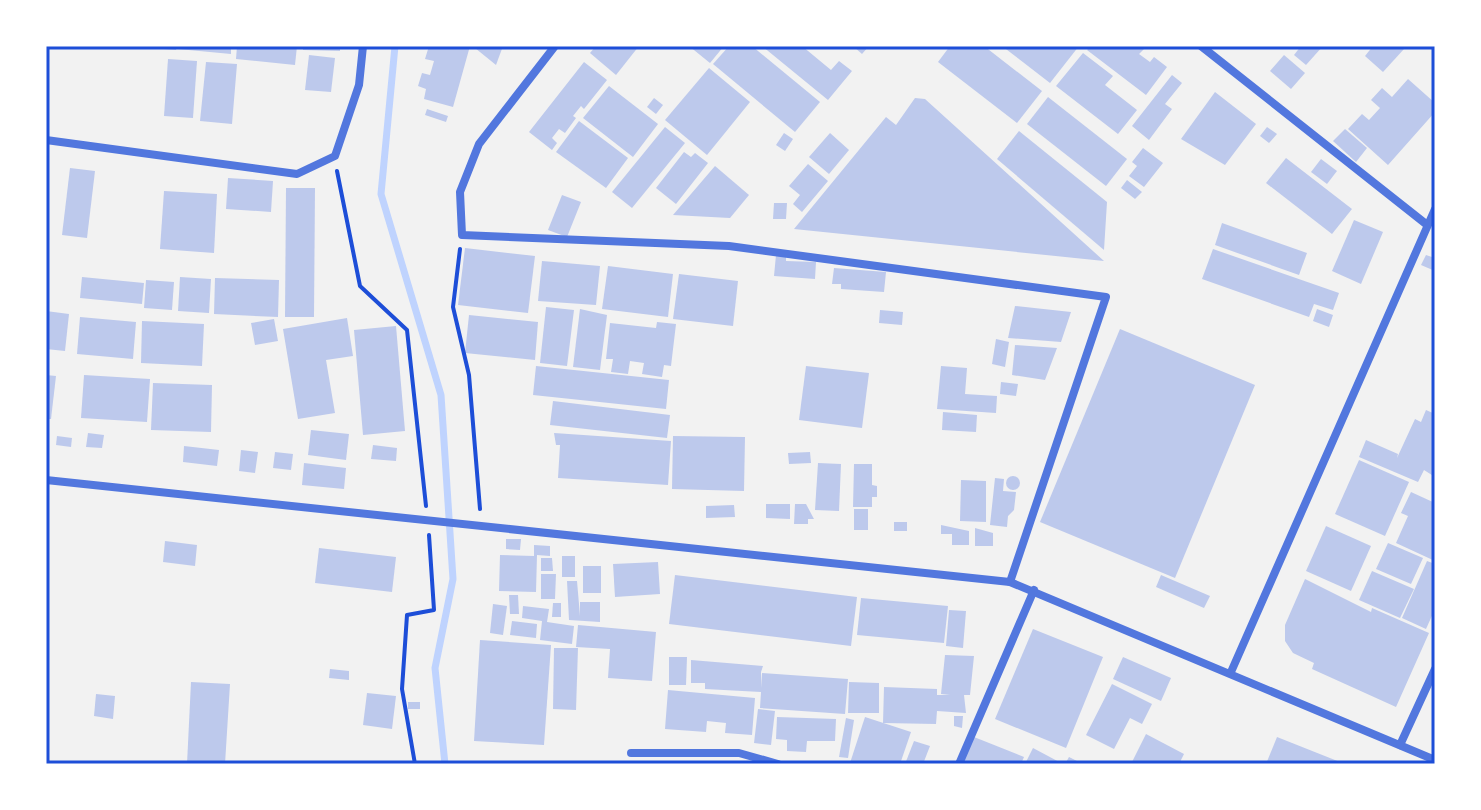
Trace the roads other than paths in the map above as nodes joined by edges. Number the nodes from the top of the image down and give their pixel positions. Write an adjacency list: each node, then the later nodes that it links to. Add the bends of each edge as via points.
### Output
1 (363, 46): 4 (street, via 359,85 335,156 297,174)
2 (555, 46): 8 (street, via 479,144 460,192 462,235 729,246 1106,297)
3 (1201, 46): 6 (street)
4 (46, 140)
5 (1435, 209): 6 (street)
6 (1426, 224): 11 (street)
7 (46, 480): 8 (street)
8 (1010, 582): 9 (street)
9 (1034, 590): 11 (street); 16 (street)
10 (1435, 669): 12 (street)
11 (1231, 672): 12 (street)
12 (1400, 745): 14 (street)
13 (631, 753): 15 (street, via 739,753)
14 (1435, 760)
15 (778, 764)
16 (959, 764)

